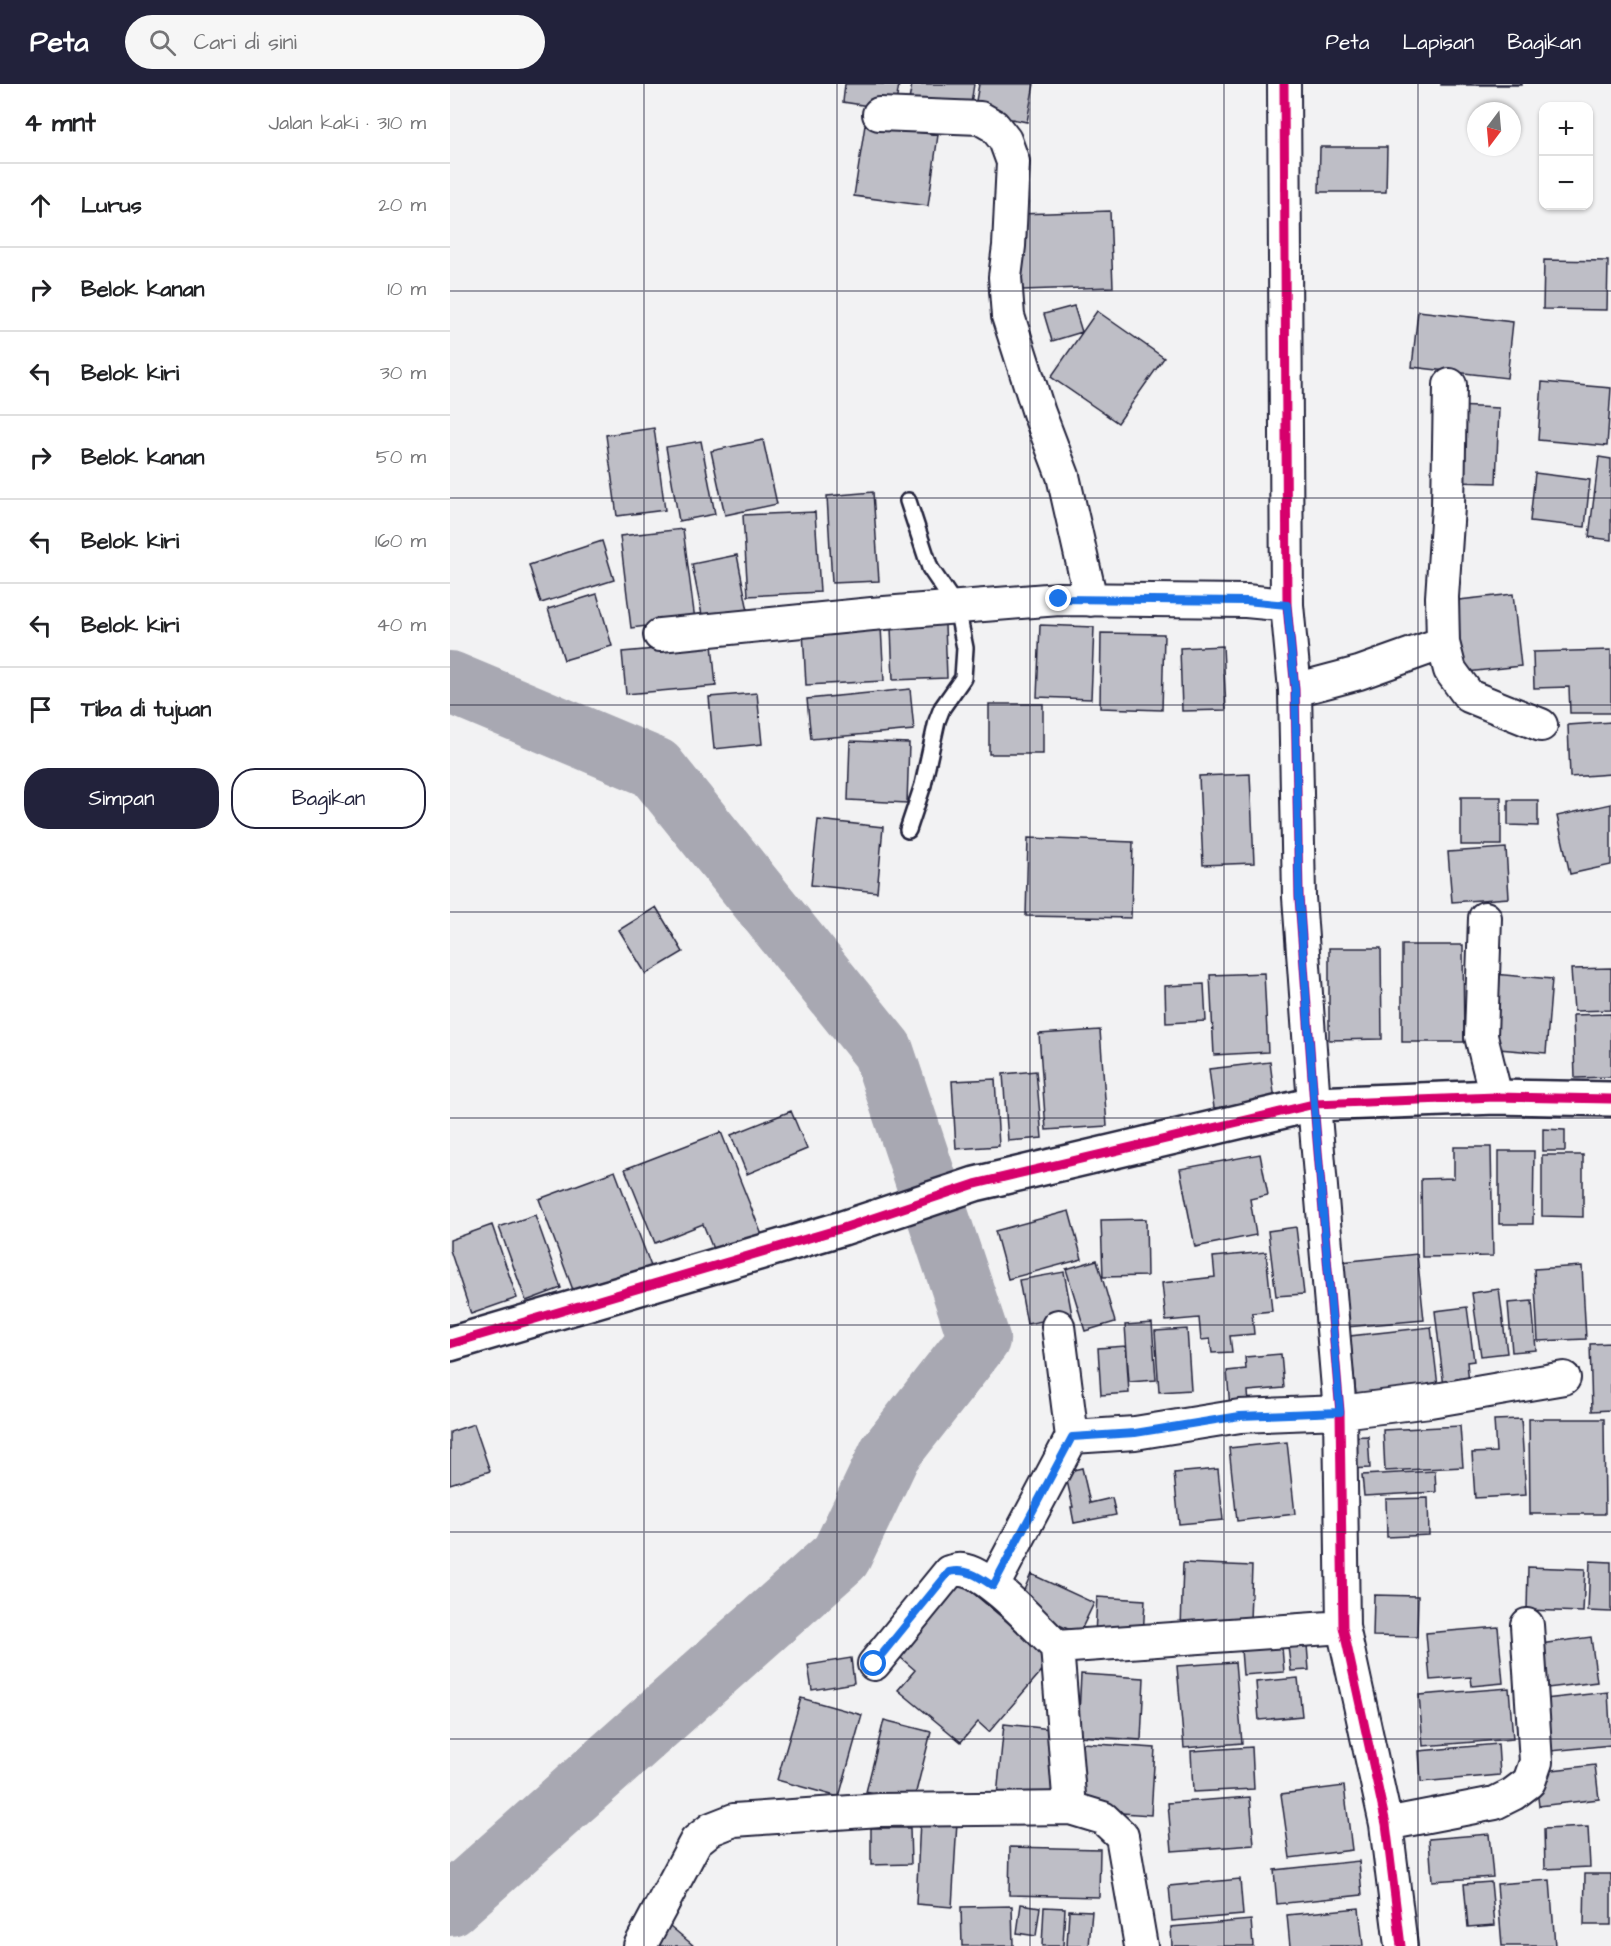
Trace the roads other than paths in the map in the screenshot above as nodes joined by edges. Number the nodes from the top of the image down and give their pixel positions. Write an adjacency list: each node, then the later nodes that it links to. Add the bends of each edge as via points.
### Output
1 (1284, 84): 6 (street)
2 (879, 114): 5 (street, via 980,118 994,126 1005,141 1013,162 1005,277 1008,316 1063,476)
3 (1450, 385): 9 (street)
4 (908, 501): 7 (lane, via 930,568)
5 (1091, 600): 6 (street); 7 (street)
6 (1287, 605): 10 (street)
7 (957, 608): 8 (street); 12 (lane, via 965,648 963,678 937,721)
8 (660, 635)
9 (1443, 644): 10 (street); 11 (street, via 1450,670 1468,696)
10 (1295, 690): 16 (street, via 1299,897)
11 (1541, 725)
12 (908, 830)
13 (1485, 918): 14 (street, via 1481,1036)
14 (1496, 1097): 15 (street); 16 (street)
15 (1611, 1099)
16 (1314, 1104): 18 (street, via 975,1184 843,1228); 20 (street)
17 (1058, 1326): 21 (street)
18 (450, 1344)
19 (1564, 1378): 20 (street)
20 (1340, 1412): 21 (street, via 1240,1416 1135,1433); 24 (street)
21 (1072, 1437): 22 (street)
22 (993, 1586): 25 (street); 26 (street, via 961,1569 949,1572)
23 (1527, 1625): 28 (street, via 1536,1762 1529,1782 1495,1803)
24 (1343, 1626): 25 (street); 28 (street)
25 (1057, 1647): 27 (street)
26 (874, 1664)
27 (1070, 1808): 29 (street, via 880,1810 734,1820 711,1829 696,1841); 30 (street, via 1103,1818 1122,1836)
28 (1386, 1824): 31 (street)
29 (640, 1946)
30 (1141, 1946)
31 (1401, 1946)

